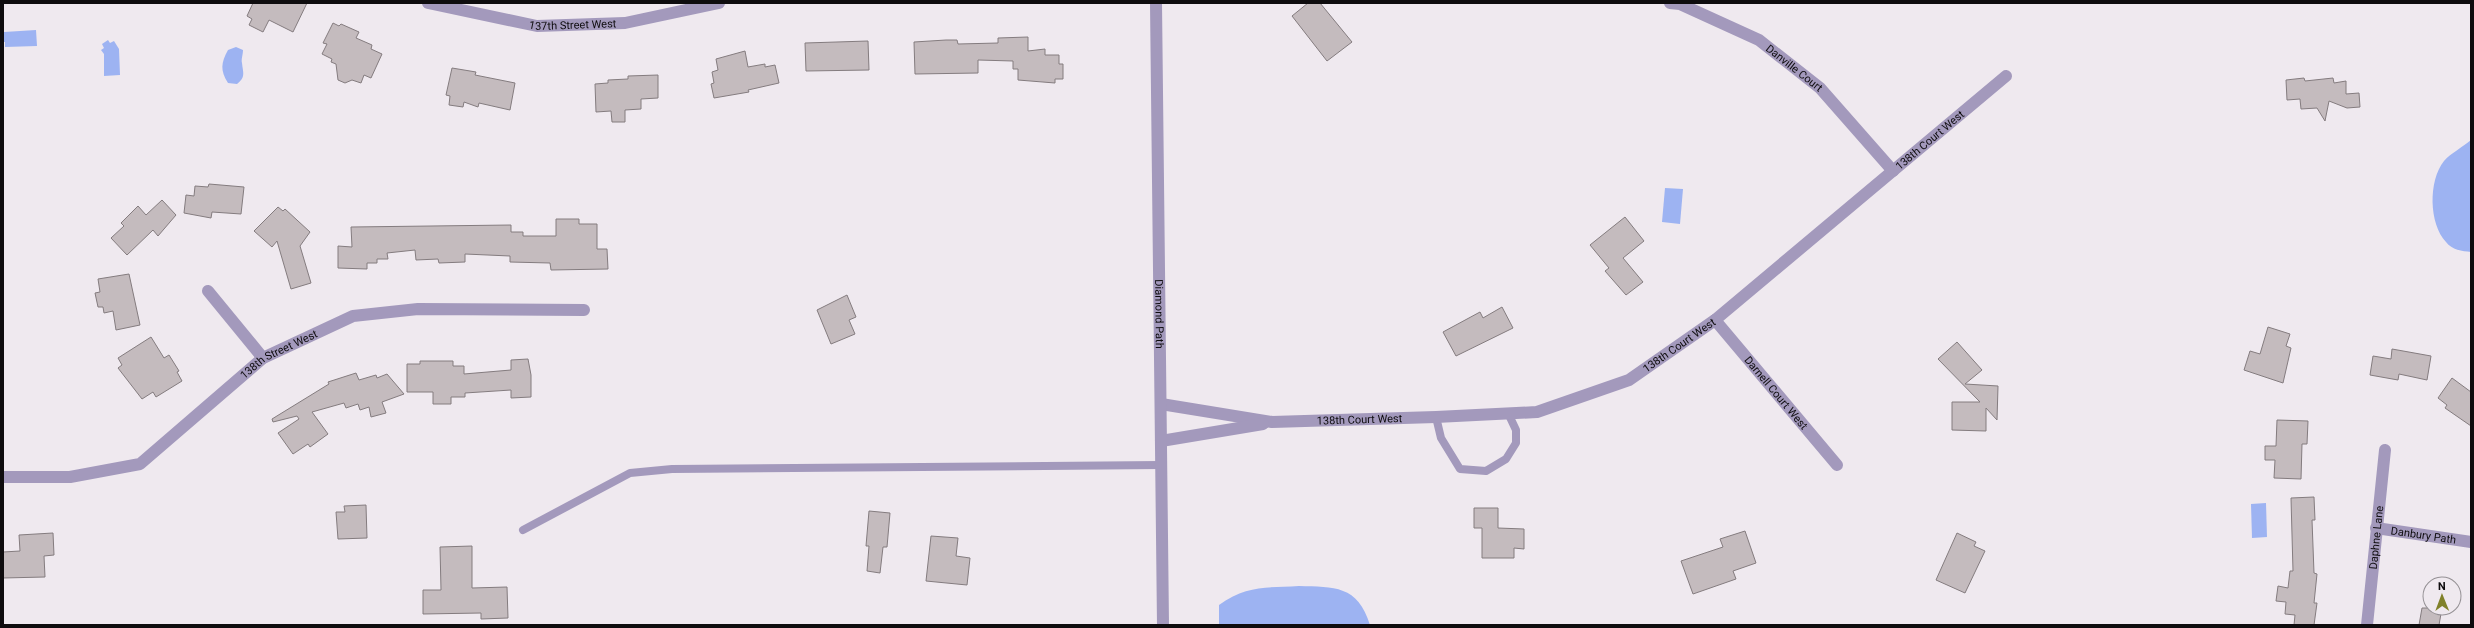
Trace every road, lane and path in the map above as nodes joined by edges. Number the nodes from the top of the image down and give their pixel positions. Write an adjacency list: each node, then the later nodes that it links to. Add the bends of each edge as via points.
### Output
1 (428, 3): 2 (street, 137th Street West, via 537,26 625,23)
2 (719, 3)
3 (1156, 3): 11 (street, Diamond Path)
4 (1670, 3): 6 (street, Danville Court, via 1680,4 1759,40 1820,88)
5 (2006, 76): 6 (street, 138th Court West)
6 (1892, 171): 9 (street, 138th Court West)
7 (208, 291): 10 (street)
8 (584, 310): 10 (street, 138th Street West, via 418,309 352,316)
9 (1715, 320): 12 (street, 138th Court West, via 1629,380 1537,412); 18 (street, Darnell Court West)
10 (263, 358): 19 (street, 138th Street West, via 140,464 70,477)
11 (1161, 404): 14 (street, 138th Court West); 15 (street, Diamond Path)
12 (1508, 413): 13 (street, 138th Court West); 13 (lane, via 1516,430 1516,443 1506,459 1486,472 1460,469 1441,438)
13 (1436, 417): 14 (street, 138th Court West)
14 (1272, 422): 15 (street, 138th Court West)
15 (1161, 441): 17 (street, Diamond Path)
16 (2385, 450): 20 (street, Daphne Lane)
17 (1161, 465): 21 (lane, via 672,469 630,472); 23 (street, Diamond Path)
18 (1837, 465)
19 (3, 477)
20 (2376, 528): 22 (street, Danbury Path); 24 (street, Daphne Lane)
21 (523, 530)
22 (2471, 542)
23 (1163, 625)
24 (2367, 625)

